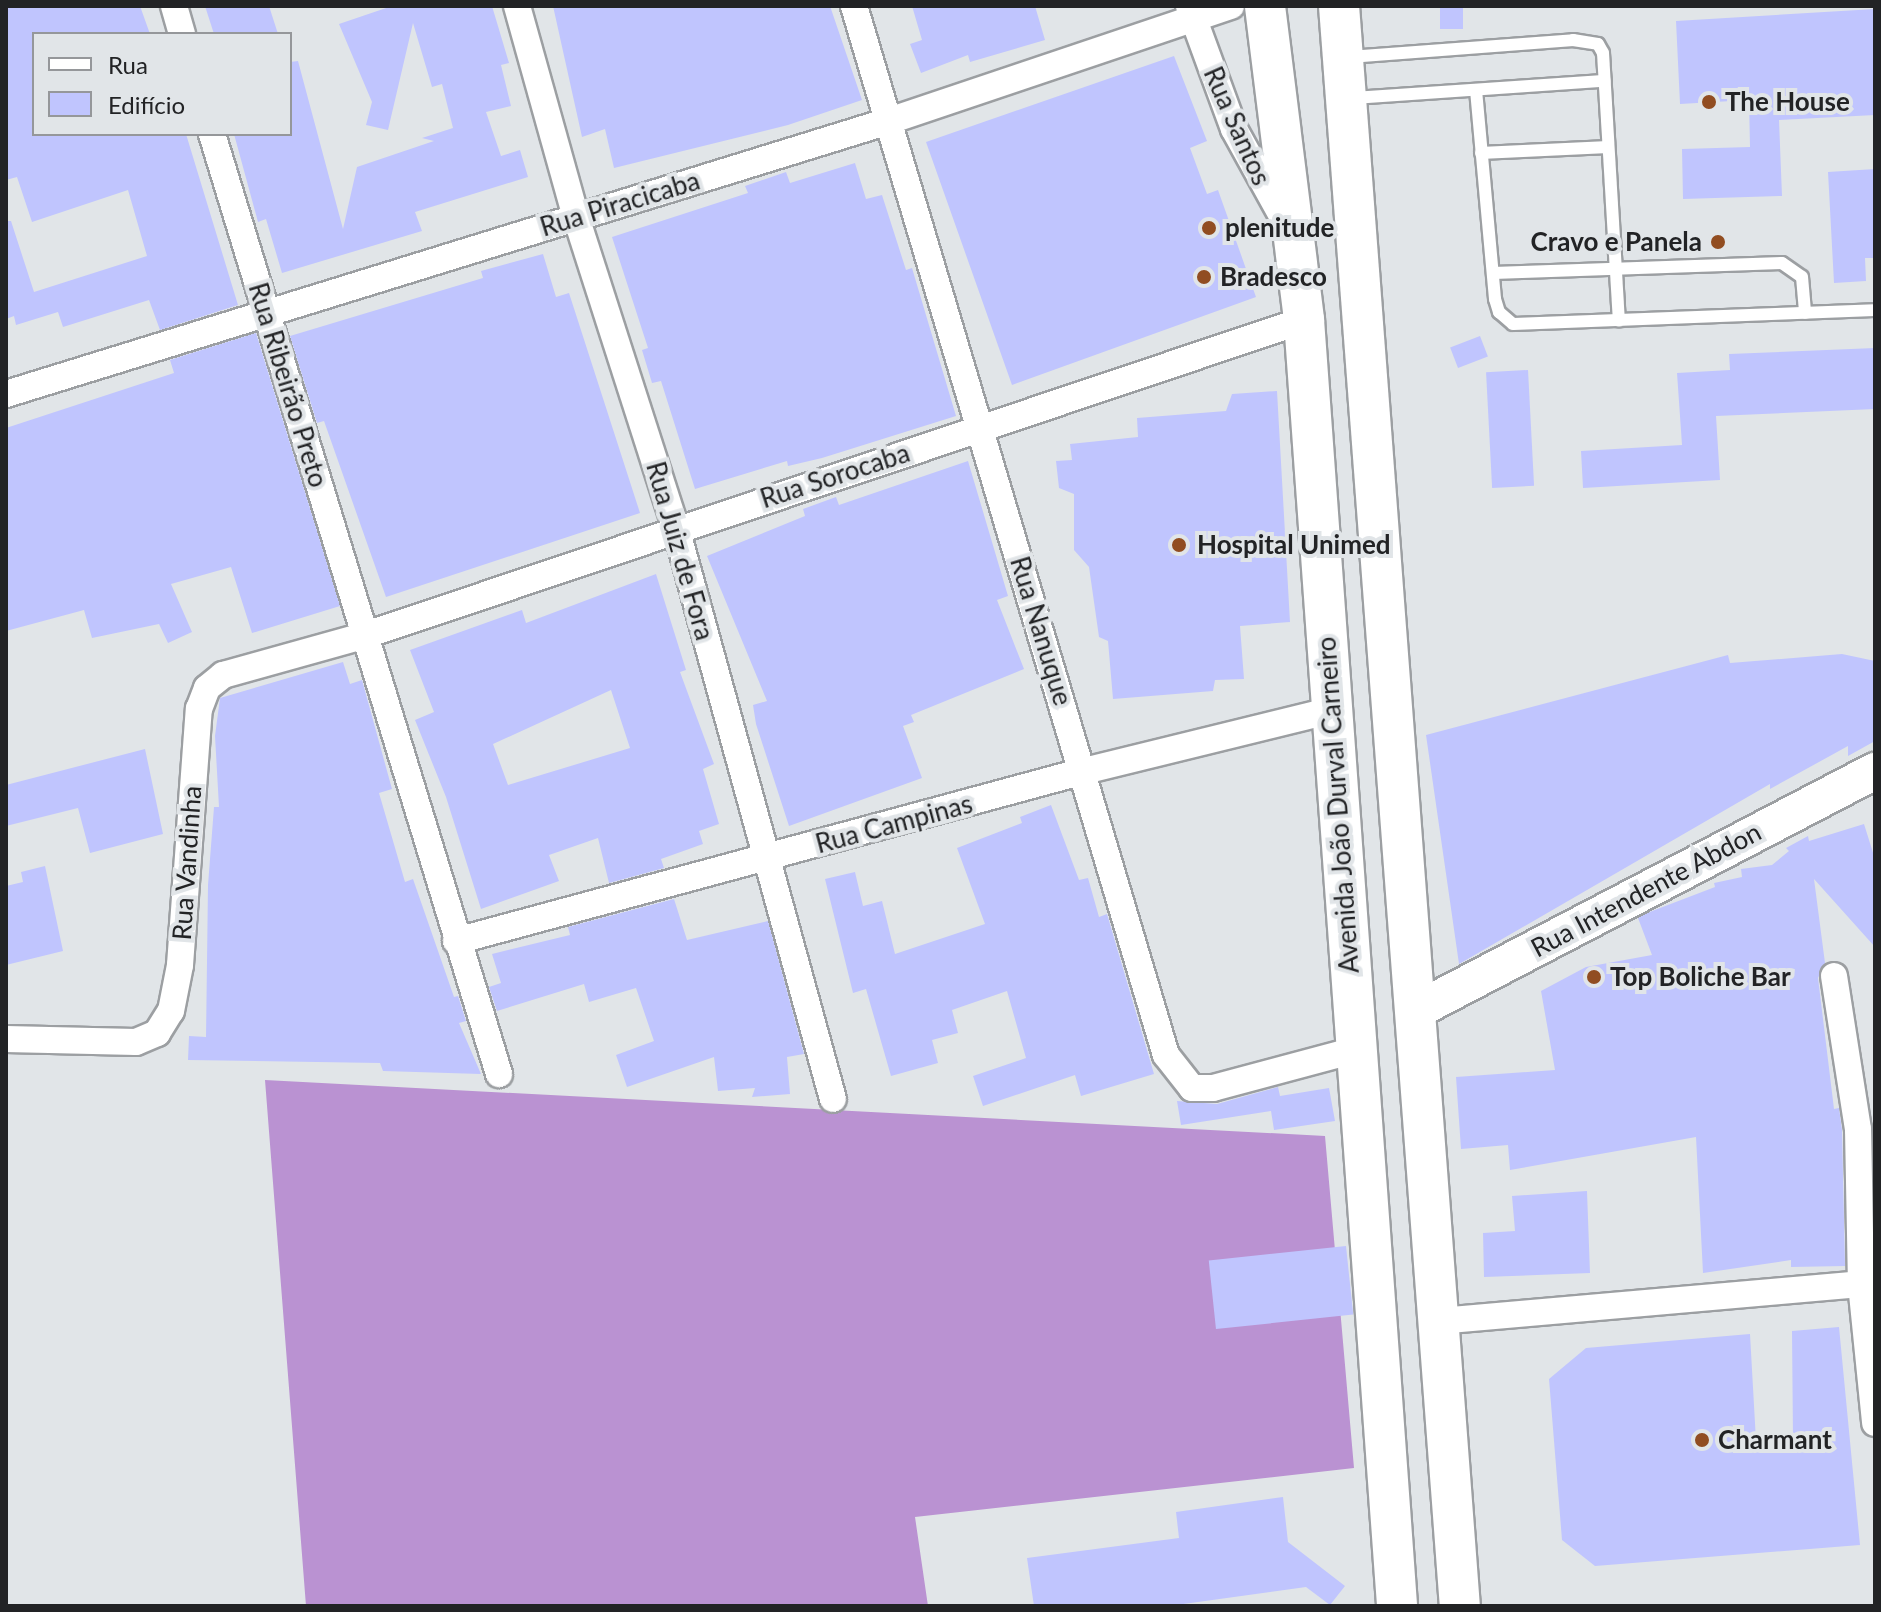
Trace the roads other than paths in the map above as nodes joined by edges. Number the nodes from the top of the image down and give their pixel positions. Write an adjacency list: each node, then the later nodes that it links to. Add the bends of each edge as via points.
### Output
1 (174, 6): 8 (street)
2 (517, 6): 17 (street, Rua Juiz de Fora)
3 (854, 6): 13 (street, Rua Nanuque)
4 (1231, 6): 7 (street, Rua Piracicaba)
5 (1265, 6): 18 (main road, Avenida João Durval Carneiro)
6 (1339, 6): 9 (main road)
7 (1190, 12): 13 (street, Rua Piracicaba); 18 (street, Rua Santos, via 1249,161)
8 (181, 32)
9 (1342, 58): 10 (lane, via 1573,40 1598,44); 12 (main road)
10 (1604, 81): 11 (lane); 15 (lane)
11 (1476, 90): 12 (lane); 16 (lane)
12 (1345, 98): 36 (main road)
13 (886, 122): 17 (street, Rua Piracicaba); 27 (street, Rua Nanuque)
14 (213, 136): 22 (street, Rua Ribeirão Preto)
15 (1608, 147): 16 (lane); 19 (lane)
16 (1481, 153): 20 (lane)
17 (576, 217): 22 (street, Rua Piracicaba); 28 (street, Rua Juiz de Fora)
18 (1297, 240): 24 (main road, Avenida João Durval Carneiro)
19 (1616, 269): 20 (lane); 23 (lane, via 1790,264 1802,277); 25 (lane)
20 (1493, 273): 25 (lane, via 1499,312 1513,324)
21 (1875, 310): 23 (lane)
22 (264, 313): 26 (street, Rua Piracicaba); 29 (street, Rua Ribeirão Preto)
23 (1805, 313): 25 (lane)
24 (1304, 320): 27 (street, Rua Sorocaba); 30 (main road, Avenida João Durval Carneiro)
25 (1619, 321)
26 (6, 394)
27 (980, 429): 28 (street, Rua Sorocaba); 31 (street, Rua Nanuque)
28 (676, 528): 29 (street, Rua Sorocaba); 33 (street, Rua Juiz de Fora)
29 (366, 635): 34 (street, Rua Ribeirão Preto); 37 (street, Rua Vandinha, via 245,667 207,688 195,733 177,988 157,1033 136,1042 103,1045)
30 (1332, 710): 31 (street, Rua Campinas); 38 (main road, Avenida João Durval Carneiro)
31 (1084, 771): 33 (street, Rua Campinas); 38 (street, Rua Nanuque, via 1166,1055 1179,1076 1192,1088 1213,1088)
32 (1875, 771): 36 (street, Rua Intendente Abdon)
33 (763, 860): 34 (street, Rua Campinas); 40 (street, Rua Juiz de Fora)
34 (456, 941): 39 (street, Rua Ribeirão Preto)
35 (1834, 976): 41 (street, via 1858,1129)
36 (1417, 1010): 42 (main road)
37 (6, 1039)
38 (1355, 1050): 44 (main road, Avenida João Durval Carneiro)
39 (499, 1074)
40 (833, 1099)
41 (1861, 1284): 42 (street); 43 (street)
42 (1439, 1321): 45 (main road)
43 (1875, 1423)
44 (1397, 1606)
45 (1460, 1606)

